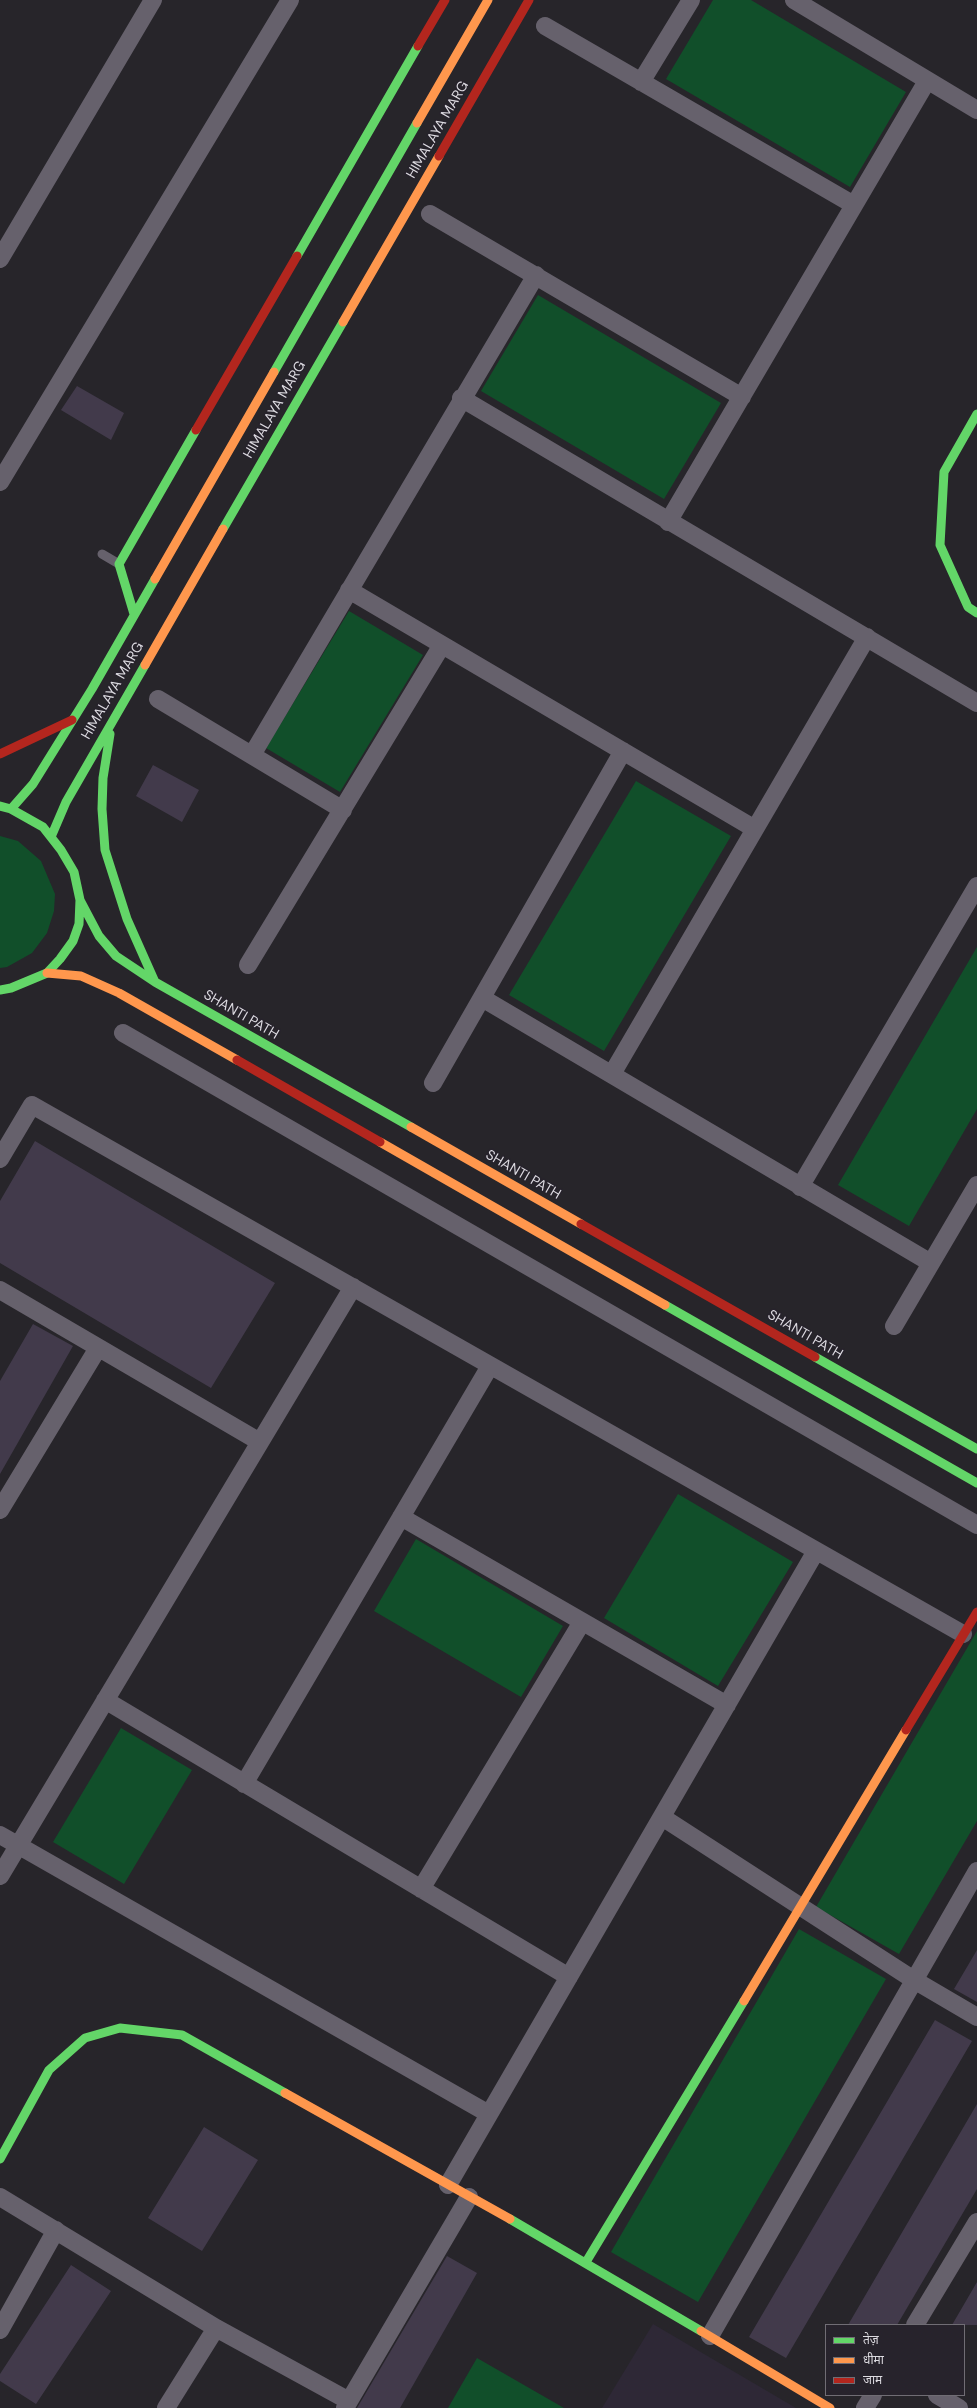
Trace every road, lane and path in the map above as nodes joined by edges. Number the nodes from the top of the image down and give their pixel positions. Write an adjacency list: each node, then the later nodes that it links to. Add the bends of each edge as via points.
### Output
1 (153, 0): 14 (street)
2 (290, 0): 19 (street)
3 (445, 0): 22 (main road)
4 (488, 0): 25 (main road, HIMALAYA MARG)
5 (529, 0): 31 (main road, HIMALAYA MARG)
6 (691, 0): 10 (street)
7 (794, 0): 9 (street)
8 (545, 26): 10 (street)
9 (928, 81): 11 (street); 12 (street)
10 (642, 82): 12 (street)
11 (977, 110)
12 (854, 205): 16 (street)
13 (430, 214): 15 (street)
14 (0, 259)
15 (536, 275): 16 (street); 17 (street)
16 (742, 397): 20 (street)
17 (461, 398): 20 (street); 23 (street)
18 (977, 414): 24 (main road, via 944,472 940,545 968,607)
19 (0, 482)
20 (668, 522): 26 (street)
21 (102, 554): 22 (lane)
22 (119, 564): 25 (main road)
23 (349, 590): 27 (street); 34 (street)
24 (977, 612)
25 (134, 614): 30 (main road, HIMALAYA MARG)
26 (867, 637): 29 (street); 38 (street)
27 (442, 646): 32 (street); 37 (street)
28 (158, 699): 34 (street)
29 (977, 703)
30 (72, 720): 33 (main road); 36 (main road, HIMALAYA MARG, via 33,784)
31 (112, 721): 39 (main road, HIMALAYA MARG, via 66,802); 44 (main road, via 103,778 102,809 106,850 127,919)
32 (623, 751): 38 (street); 46 (street)
33 (0, 754)
34 (252, 755): 37 (street)
35 (0, 806): 36 (main road)
36 (10, 809): 39 (main road, via 43,827)
37 (343, 810): 42 (street)
38 (755, 829): 48 (street)
39 (51, 837): 41 (main road, via 74,872)
40 (974, 897): 52 (street)
41 (80, 900): 43 (main road, via 79,924 73,941); 44 (main road, SHANTI PATH, via 99,936 116,956)
42 (248, 965)
43 (47, 973): 45 (main road); 61 (main road, via 81,976 119,993)
44 (155, 982): 60 (main road, SHANTI PATH)
45 (0, 990)
46 (482, 998): 48 (street); 49 (street)
47 (123, 1032): 64 (street)
48 (612, 1074): 52 (street)
49 (433, 1083)
50 (0, 1159): 54 (street, via 32,1105)
51 (977, 1185): 53 (street)
52 (800, 1187): 53 (street)
53 (931, 1263): 56 (street)
54 (353, 1287): 58 (street); 59 (street)
55 (0, 1290): 57 (street)
56 (894, 1326)
57 (98, 1348): 59 (street); 62 (street)
58 (490, 1366): 63 (street); 65 (street)
59 (260, 1442): 69 (street)
60 (977, 1449)
61 (977, 1483)
62 (0, 1510)
63 (401, 1517): 67 (street); 71 (street)
64 (977, 1525)
65 (816, 1551): 68 (street); 70 (street)
66 (977, 1612): 68 (main road)
67 (582, 1622): 70 (street); 77 (street)
68 (963, 1634): 78 (main road)
69 (105, 1700): 71 (street); 74 (street)
70 (726, 1705): 72 (street)
71 (244, 1784): 77 (street)
72 (662, 1817): 78 (street); 79 (street)
73 (0, 1835): 74 (street)
74 (18, 1846): 76 (street); 82 (street)
75 (977, 1871): 80 (street)
76 (0, 1876)
77 (421, 1889): 79 (street)
78 (801, 1907): 80 (street); 89 (main road)
79 (569, 1977): 82 (street)
80 (914, 1980): 81 (street); 93 (street)
81 (977, 2017)
82 (489, 2114): 84 (street)
83 (0, 2159): 84 (main road, via 49,2070 85,2038 120,2028 182,2035)
84 (448, 2185): 86 (main road)
85 (0, 2197): 88 (street)
86 (469, 2198): 89 (main road); 96 (street)
87 (977, 2222): 90 (street)
88 (56, 2230): 91 (street); 92 (street)
89 (586, 2262): 93 (main road)
90 (916, 2324)
91 (216, 2328): 96 (street); 97 (street)
92 (0, 2330)
93 (710, 2336): 98 (main road)
94 (872, 2396): 99 (street)
95 (939, 2396): 100 (street)
96 (347, 2404)
97 (166, 2408)
98 (830, 2408)
99 (865, 2408)
100 (959, 2408)

